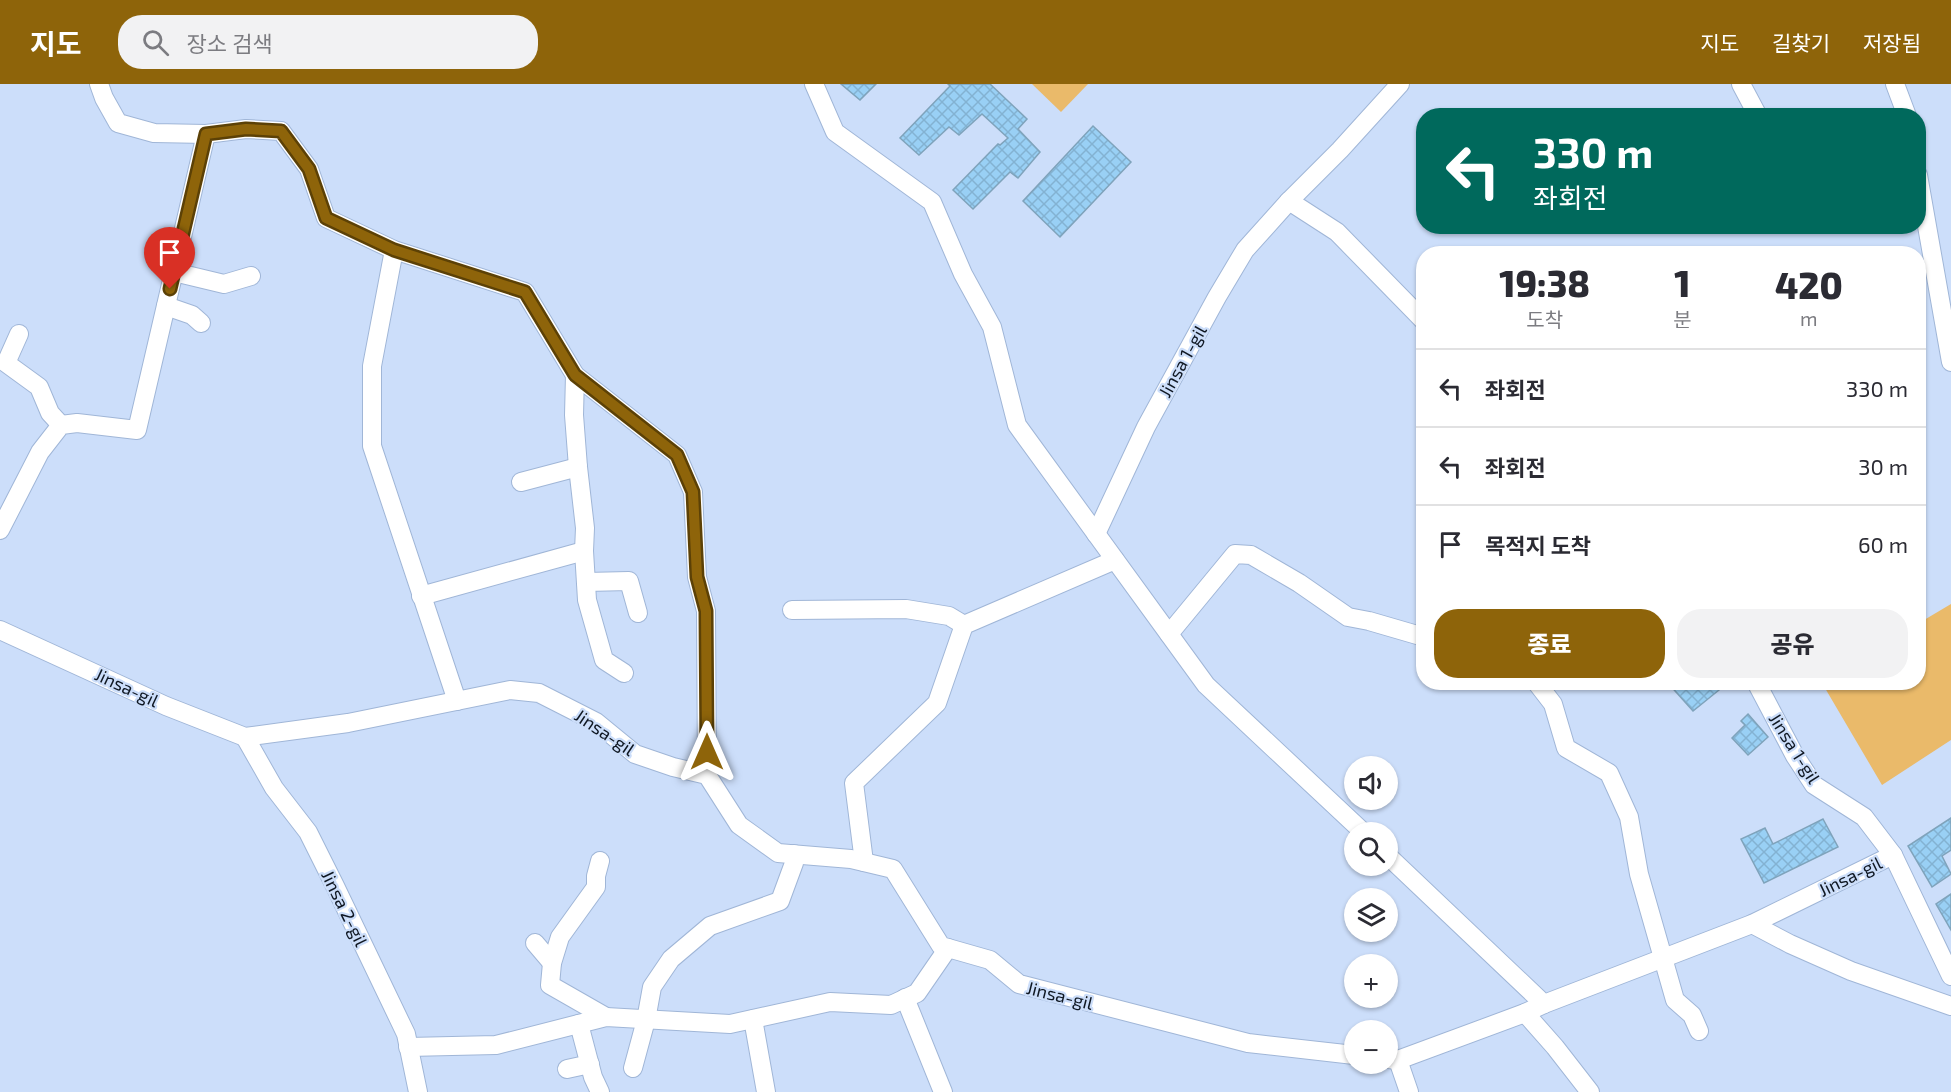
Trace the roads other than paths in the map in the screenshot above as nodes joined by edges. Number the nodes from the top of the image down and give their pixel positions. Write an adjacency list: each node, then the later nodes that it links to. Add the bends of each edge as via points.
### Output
1 (99, 84): 8 (street, via 118,123 154,133)
2 (814, 84): 24 (street, via 835,132 932,202 963,274 992,327 1017,425)
3 (1400, 84): 9 (street, Jinsa 1-gil)
4 (1742, 84): 6 (street)
5 (1895, 84): 7 (street)
6 (1754, 108)
7 (1904, 108)
8 (206, 134): 11 (street, via 246,129 281,131 309,169 326,218); 12 (street)
9 (1289, 201): 15 (street, via 1337,232); 24 (street, Jinsa 1-gil, via 1245,250 1217,297 1146,427)
10 (1926, 220): 18 (street)
11 (394, 250): 19 (street, via 525,292); 28 (street, via 372,366 372,446)
12 (174, 272): 13 (street, via 224,284); 14 (street)
13 (251, 276)
14 (166, 306): 16 (street, via 192,315); 20 (street, via 137,430 77,423)
15 (1416, 313)
16 (201, 323)
17 (19, 334): 20 (street, via 6,363 39,387 50,413)
18 (1951, 362)
19 (575, 375): 21 (street); 40 (street, via 677,455 693,492 697,577 706,611)
20 (61, 425): 23 (street, via 40,452)
21 (578, 467): 22 (street); 25 (street)
22 (521, 482)
23 (0, 530)
24 (1096, 534): 26 (street)
25 (584, 551): 27 (street); 28 (street)
26 (1115, 560): 31 (street); 33 (street)
27 (586, 582): 30 (street, via 629,581); 35 (street, via 587,600 604,660)
28 (421, 596): 38 (street)
29 (792, 610): 31 (street, via 906,609 949,615)
30 (638, 613)
31 (964, 625): 45 (street, via 937,703 854,783)
32 (0, 630): 39 (street, Jinsa-gil, via 166,706)
33 (1169, 634): 34 (street, via 1235,554 1251,555 1348,617); 41 (street, via 1206,685)
34 (1416, 635)
35 (624, 673)
36 (1542, 690): 50 (street, via 1553,704 1566,748 1609,773 1629,817 1639,874)
37 (1760, 690): 43 (street, Jinsa 1-gil, via 1815,785 1864,817)
38 (457, 700): 39 (street, Jinsa-gil, via 348,723); 40 (street, Jinsa-gil, via 510,690 539,693 596,722 635,754)
39 (245, 737): 62 (street, Jinsa 2-gil, via 274,788 308,832 406,1034)
40 (707, 775): 42 (street, via 738,825 778,853)
41 (1351, 822)
42 (794, 854): 45 (street); 59 (street, via 780,901 710,926 671,958 652,987)
43 (1893, 855): 47 (street, Jinsa-gil); 52 (street, Jinsa-gil)
44 (600, 861): 51 (street, via 597,887 560,937)
45 (864, 862): 49 (street, via 892,869 941,946)
46 (1398, 865): 54 (street)
47 (1752, 924): 50 (street, Jinsa-gil); 55 (street, via 1851,971)
48 (535, 942): 51 (street)
49 (948, 948): 53 (street, via 917,993); 63 (street, Jinsa-gil, via 990,960 1018,984 1248,1043)
50 (1662, 958): 54 (street, Jinsa-gil); 61 (street, via 1675,1000 1692,1014)
51 (552, 963): 57 (street, via 550,985)
52 (1951, 976)
53 (905, 998): 58 (street, via 891,1005 830,1002); 72 (street)
54 (1544, 1004): 56 (street, Jinsa-gil)
55 (1951, 1006)
56 (1525, 1013): 64 (street, Jinsa-gil); 74 (street)
57 (606, 1017): 59 (street); 60 (street)
58 (753, 1019): 59 (street, via 730,1024); 71 (street)
59 (646, 1020): 66 (street)
60 (579, 1024): 62 (street, via 496,1045); 65 (street)
61 (1699, 1031)
62 (408, 1047): 69 (street, Jinsa 2-gil)
63 (1344, 1054)
64 (1398, 1057)
65 (590, 1065): 67 (street); 70 (street)
66 (633, 1068)
67 (567, 1069)
68 (1398, 1069): 73 (street, Jinsa-gil)
69 (418, 1092)
70 (600, 1092)
71 (766, 1092)
72 (943, 1092)
73 (1409, 1092)
74 (1590, 1092)

